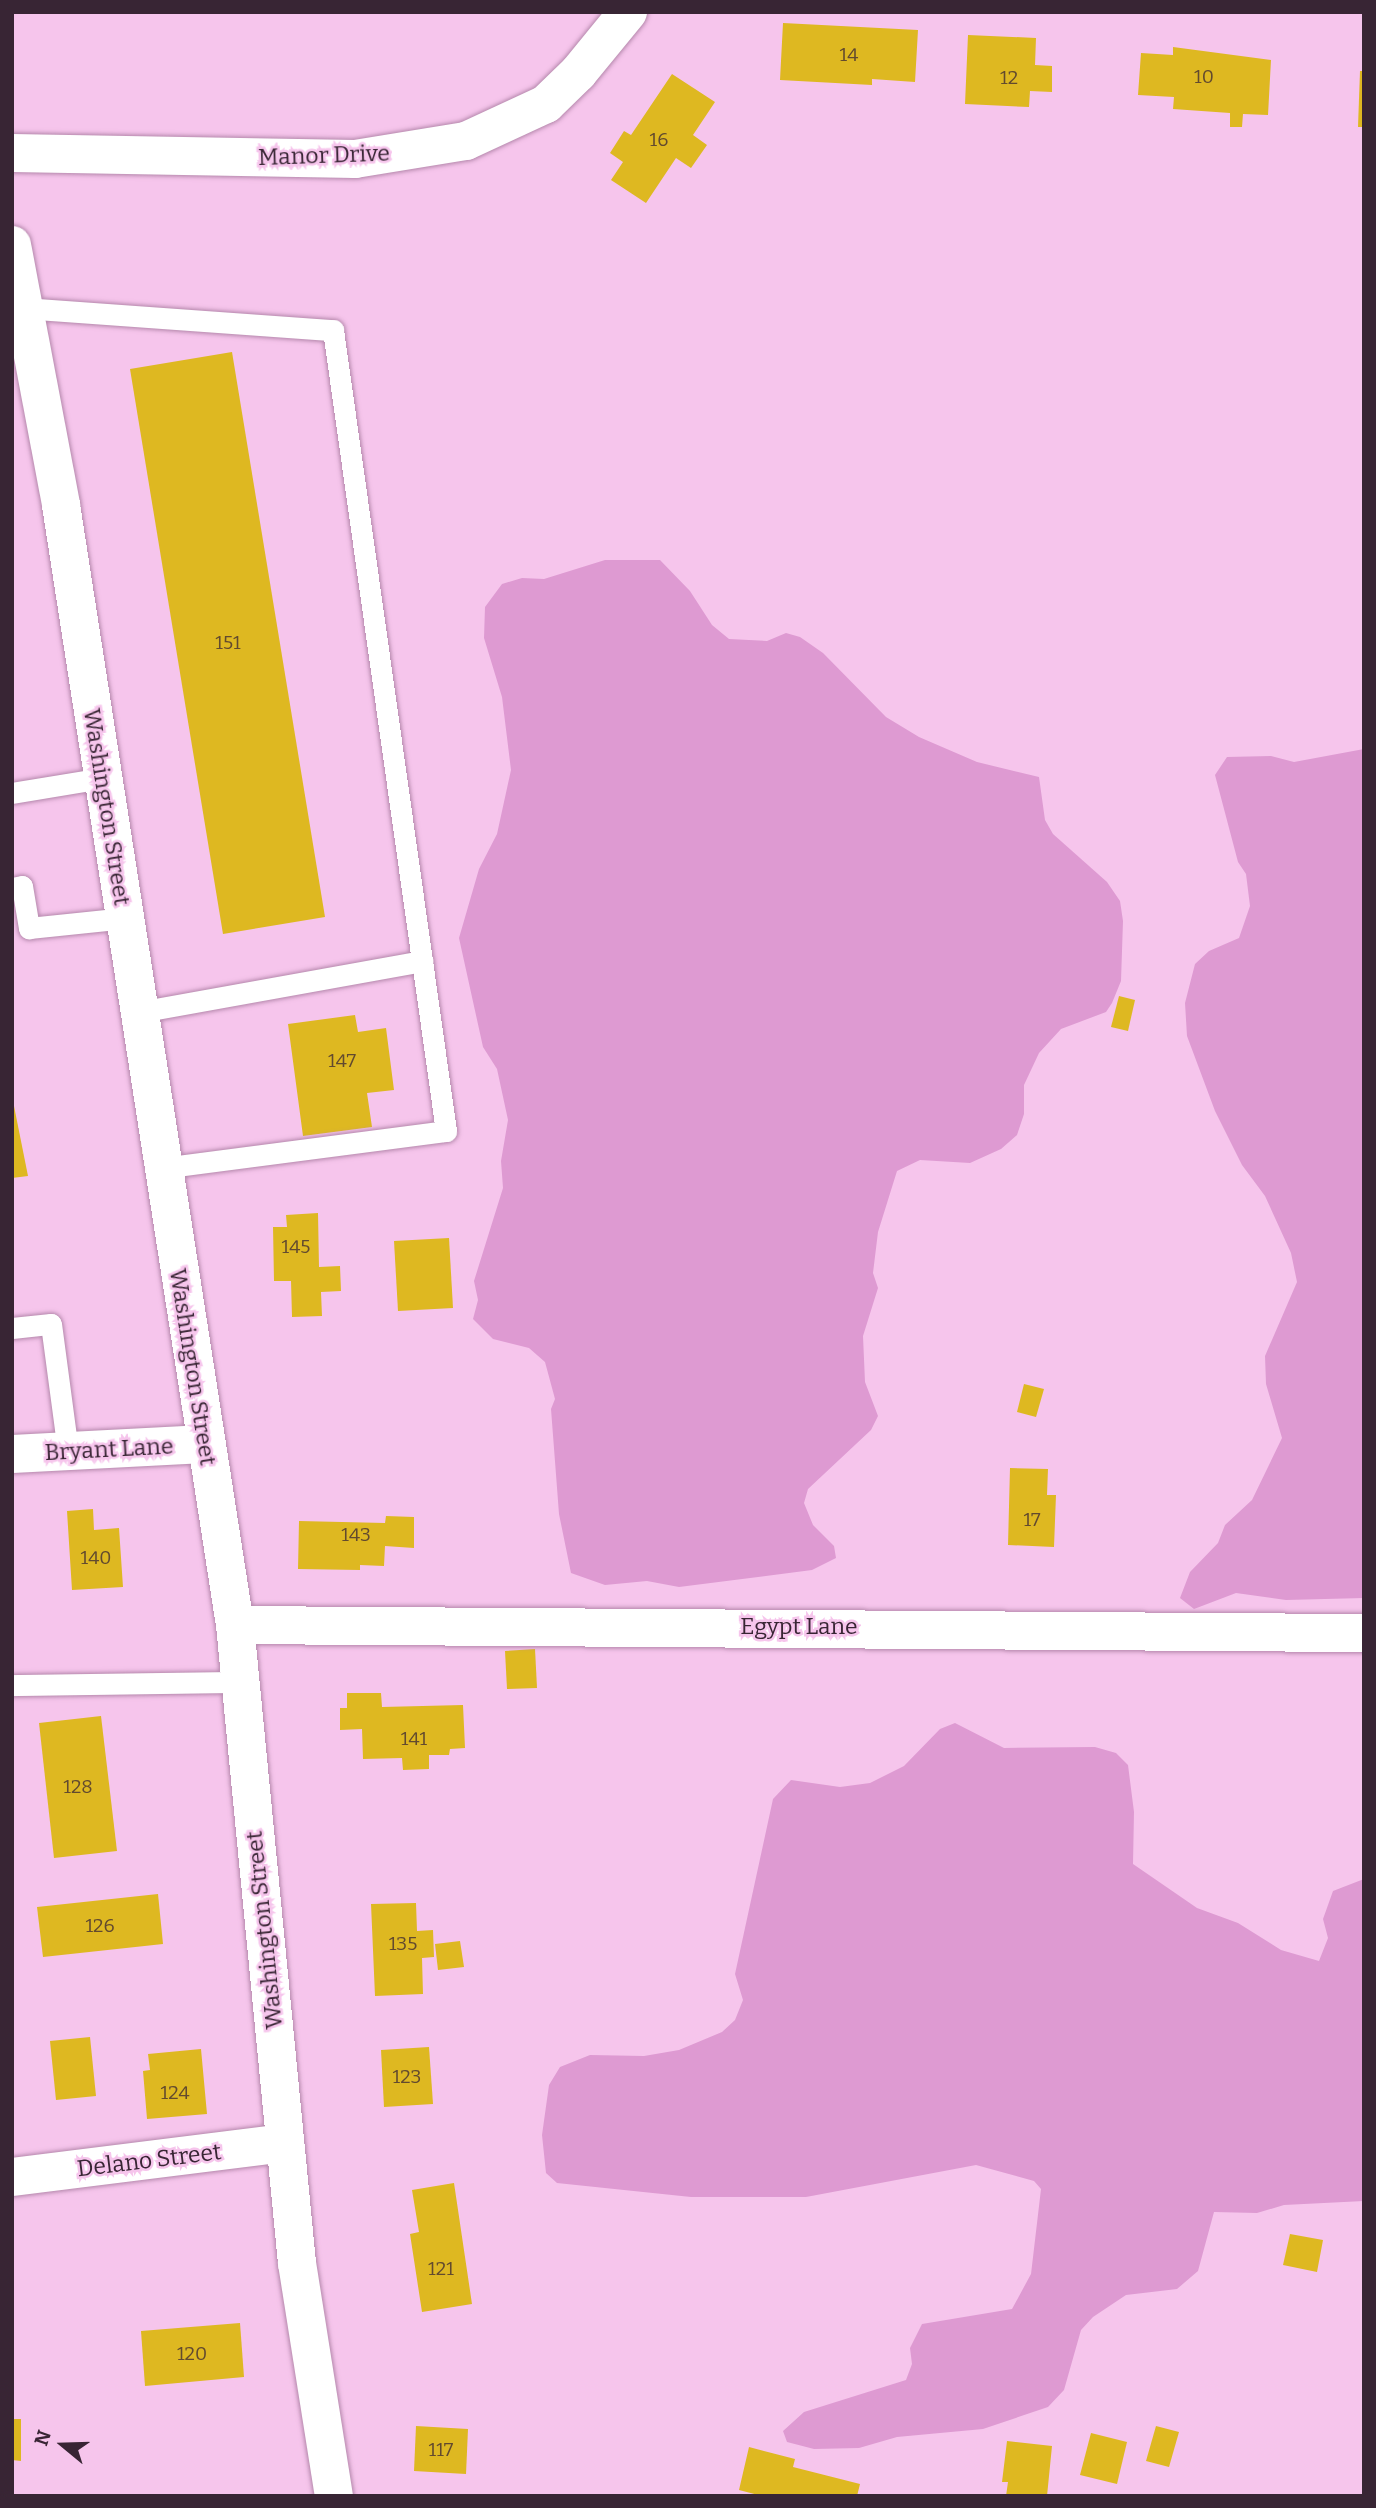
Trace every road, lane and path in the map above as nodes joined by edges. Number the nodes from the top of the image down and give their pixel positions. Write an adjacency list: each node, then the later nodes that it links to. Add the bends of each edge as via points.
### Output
1 (628, 12): 2 (main road, Manor Drive, via 546,104 466,141 355,159)
2 (12, 153)
3 (12, 244): 4 (main road, Washington Street)
4 (23, 307): 5 (main road, Washington Street, via 61,505); 9 (lane, via 333,330)
5 (103, 778): 6 (lane); 8 (main road, Washington Street)
6 (12, 793)
7 (12, 888): 8 (lane, via 22,886 29,928)
8 (125, 918): 10 (main road, Washington Street)
9 (422, 961): 10 (lane); 11 (lane, via 446,1131)
10 (139, 1012): 11 (main road, Washington Street)
11 (163, 1168): 13 (main road, Washington Street)
12 (12, 1328): 14 (lane, via 51,1324)
13 (205, 1444): 14 (main road, Bryant Lane); 16 (main road, Washington Street)
14 (68, 1451): 15 (main road, Bryant Lane)
15 (12, 1454)
16 (235, 1625): 17 (main road, Egypt Lane); 18 (main road, Washington Street)
17 (1364, 1633)
18 (240, 1682): 19 (lane); 20 (main road, Washington Street)
19 (12, 1685)
20 (285, 2143): 21 (main road, Delano Street); 22 (main road, Washington Street, via 297,2263)
21 (12, 2177)
22 (334, 2496)

